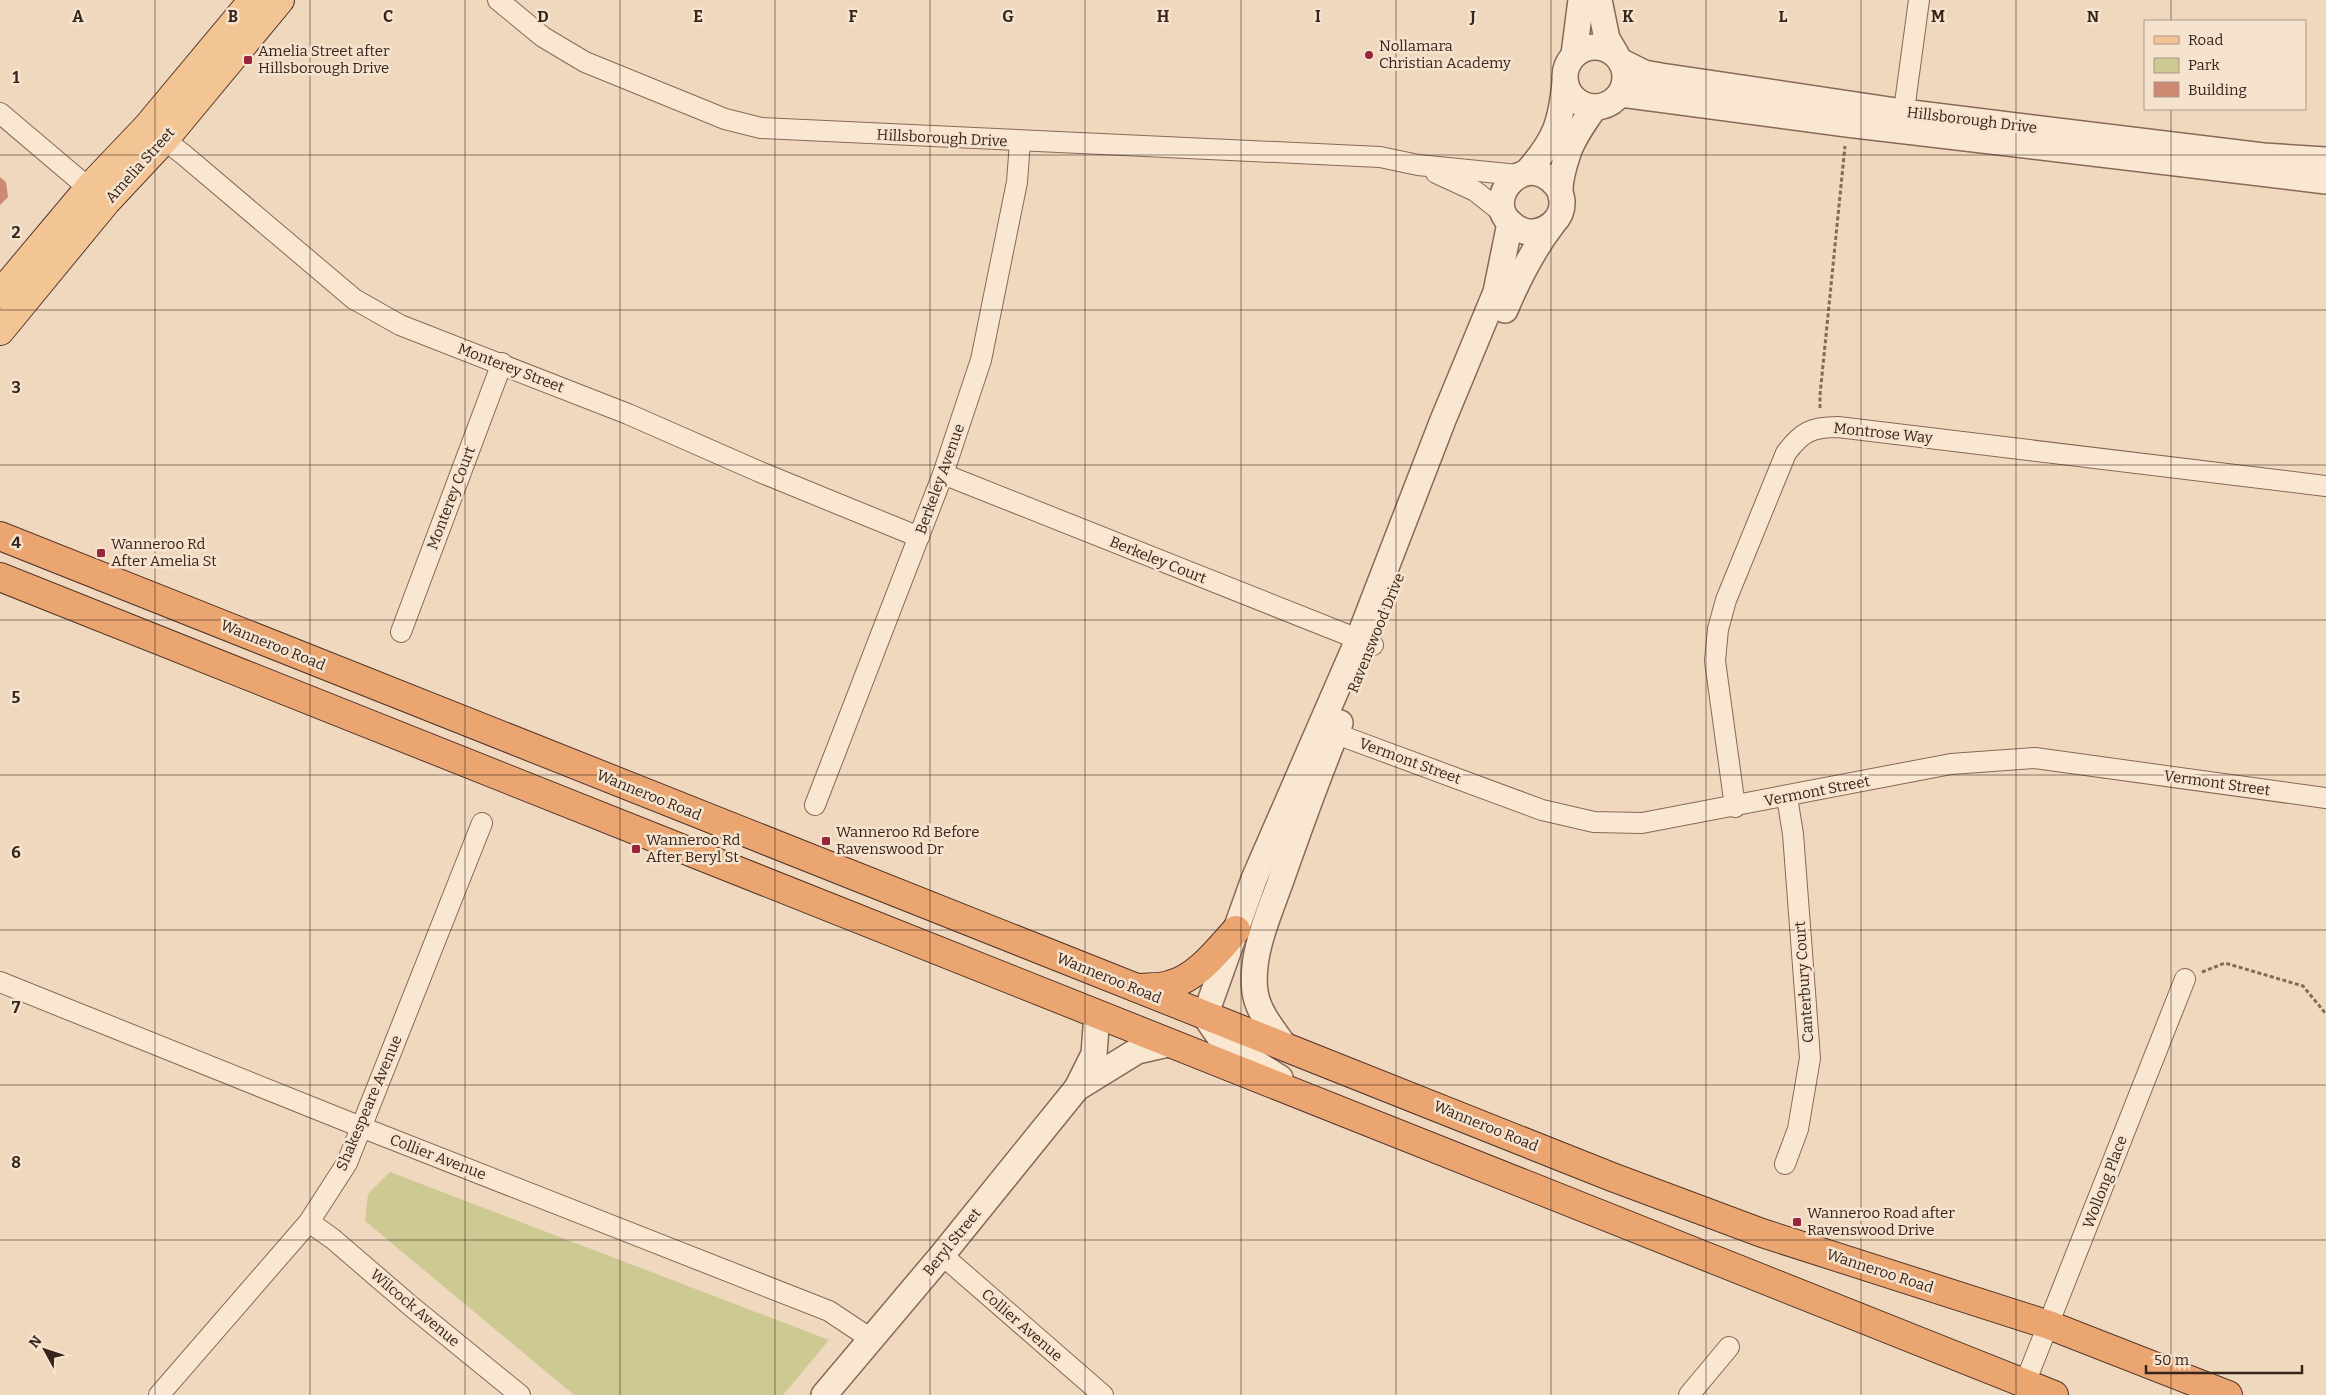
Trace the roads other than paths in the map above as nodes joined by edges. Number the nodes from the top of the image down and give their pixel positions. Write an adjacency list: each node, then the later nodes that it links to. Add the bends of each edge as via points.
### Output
1 (253, 0): 14 (main road, Amelia Street)
2 (280, 0): 14 (main road, Amelia Street)
3 (498, 0): 15 (street, Hillsborough Drive, via 543,37 585,62 725,120 761,128)
4 (1581, 0): 7 (street)
5 (1599, 0): 8 (street, via 1607,39)
6 (1919, 0): 13 (street)
7 (1574, 54): 8 (street, via 1595,46 1607,48); 9 (street, via 1568,62)
8 (1619, 58): 10 (street, via 1625,73); 13 (street, Hillsborough Drive, via 1644,73)
9 (1565, 82): 11 (street, via 1573,98); 18 (street, via 1555,135)
10 (1621, 94): 11 (street, via 1614,101); 13 (street, Hillsborough Drive, via 1847,124)
11 (1595, 107): 20 (street, via 1568,151)
12 (0, 113): 21 (street)
13 (1902, 121): 16 (street, Hillsborough Drive); 19 (street, Hillsborough Drive)
14 (156, 134): 21 (main road, Amelia Street); 26 (street, Monterey Street, via 354,299 400,325)
15 (1020, 142): 17 (street, Hillsborough Drive, via 1380,157); 27 (street, Berkeley Avenue, via 1017,182 981,360)
16 (2326, 160)
17 (1418, 165): 18 (street, Hillsborough Drive); 22 (street, Hillsborough Drive, via 1475,191)
18 (1523, 174): 20 (street, via 1537,172 1547,176); 22 (street, via 1509,182 1503,192 1501,203)
19 (2326, 181)
20 (1560, 191): 23 (street, via 1562,203)
21 (97, 195): 24 (main road, Amelia Street); 25 (main road, Amelia Street)
22 (1507, 218): 23 (street, via 1519,230 1531,233); 33 (street, Ravenswood Drive, via 1496,292 1440,429)
23 (1552, 224): 33 (street, Ravenswood Drive, via 1518,280)
24 (0, 294)
25 (0, 331)
26 (502, 363): 30 (street, Monterey Street); 32 (street, Monterey Court)
27 (944, 474): 30 (street, Berkeley Avenue); 33 (street, Berkeley Court)
28 (2326, 486): 38 (street, Montrose Way, via 1838,427 1820,427 1800,435 1786,453 1726,600 1718,629 1715,661)
29 (0, 536): 43 (highway, Wanneroo Road)
30 (919, 537): 37 (street, Berkeley Avenue)
31 (0, 578): 44 (highway)
32 (401, 632)
33 (1365, 642): 34 (street, Ravenswood Drive)
34 (1328, 731): 38 (street, Vermont Street, via 1542,810 1594,822 1642,823); 40 (street, Ravenswood Drive, via 1279,817); 47 (street, Ravenswood Drive, via 1258,950 1254,975 1255,995 1266,1020)
35 (1787, 797): 36 (street, Vermont Street, via 1951,764 2035,758); 38 (street, Vermont Street); 51 (street, Canterbury Court, via 1793,834 1810,1058 1798,1129)
36 (2326, 798)
37 (815, 805)
38 (1735, 807)
39 (482, 823): 50 (street, Shakespeare Avenue)
40 (1236, 930): 43 (highway, via 1188,977 1170,985); 45 (street, Ravenswood Drive)
41 (2185, 979): 54 (street, Wollong Place)
42 (0, 982): 50 (street, Collier Avenue)
43 (1133, 988): 45 (highway, Wanneroo Road)
44 (1097, 1014): 46 (highway); 48 (street, Beryl Street, via 1094,1054)
45 (1205, 1016): 47 (highway, Wanneroo Road); 49 (street, via 1216,1035 1230,1048)
46 (1168, 1044): 48 (street, Beryl Street, via 1137,1051); 49 (highway)
47 (1286, 1048): 54 (highway, Wanneroo Road, via 1762,1233)
48 (1077, 1088): 53 (street, Beryl Street)
49 (1330, 1107): 57 (highway)
50 (361, 1127): 52 (street, Shakespeare Avenue, via 346,1163); 55 (street, Collier Avenue, via 828,1311)
51 (1785, 1164)
52 (309, 1222): 58 (street, Shakespeare Avenue); 59 (street, Wilcock Avenue)
53 (942, 1255): 55 (street, Beryl Street); 61 (street, Collier Avenue)
54 (2049, 1325): 57 (street, Wollong Place); 64 (highway, Wanneroo Road)
55 (871, 1339): 60 (street, Beryl Street)
56 (1729, 1346): 62 (street)
57 (2025, 1384): 63 (highway)
58 (159, 1395)
59 (520, 1395)
60 (824, 1395)
61 (1103, 1395)
62 (1689, 1395)
63 (2054, 1395)
64 (2228, 1395)

